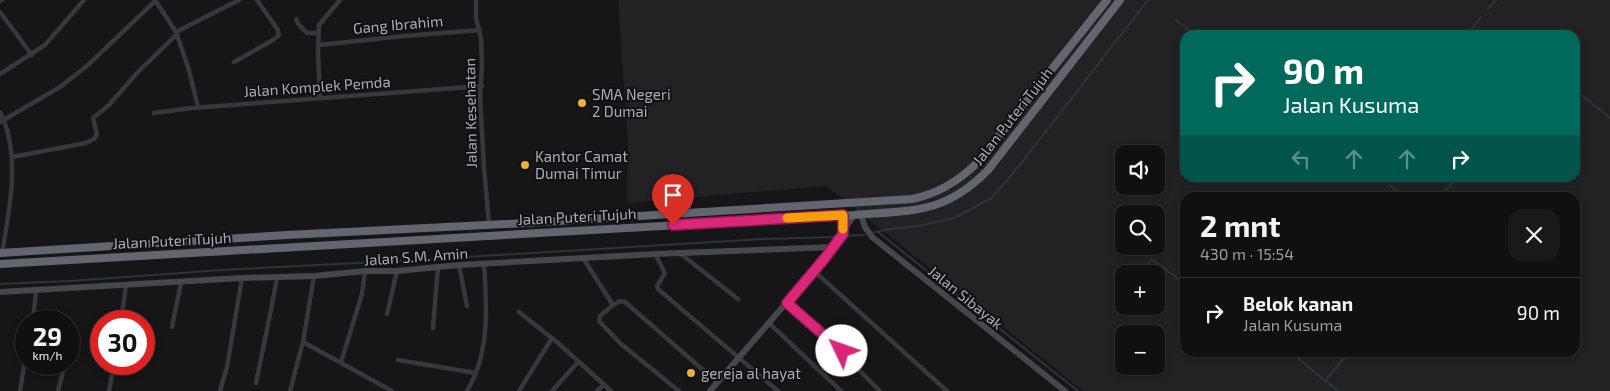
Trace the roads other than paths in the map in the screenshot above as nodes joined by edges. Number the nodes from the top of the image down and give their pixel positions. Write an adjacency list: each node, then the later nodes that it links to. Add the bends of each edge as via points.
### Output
1 (84, 0): 17 (street, via 45,45)
2 (155, 0): 13 (street); 25 (street, via 88,65 60,87)
3 (239, 0): 13 (street)
4 (257, 0): 18 (street, via 279,35)
5 (476, 0): 11 (street, Jalan Kesehatan)
6 (1107, 0): 14 (highway, Jalan Puteri Tujuh)
7 (1120, 0): 16 (highway, Jalan Puteri Tujuh)
8 (338, 1): 12 (street, via 321,22)
9 (0, 12): 17 (street)
10 (296, 18): 12 (street, via 307,33)
11 (480, 30): 15 (street, Gang Ibrahim); 20 (street, Jalan Kesehatan)
12 (318, 33): 15 (street)
13 (176, 34): 22 (street); 26 (street, via 93,118 97,134 94,139)
14 (1075, 41): 16 (highway); 29 (highway, Jalan Puteri Tujuh, via 971,169 922,197)
15 (318, 44): 21 (street)
16 (1083, 47): 28 (highway, Jalan Puteri Tujuh, via 995,162 972,185 928,208)
17 (32, 55): 19 (street)
18 (234, 62)
19 (0, 74)
20 (482, 86): 21 (street, Jalan Komplek Pemda); 29 (street, Jalan Kesehatan, via 480,96)
21 (320, 98): 22 (street, Jalan Komplek Pemda)
22 (198, 108): 24 (street, Jalan Komplek Pemda)
23 (0, 112): 25 (street)
24 (154, 113)
25 (2, 121): 26 (street, via 10,140)
26 (12, 157): 34 (street, via 9,210)
27 (843, 215): 28 (highway, Jalan Puteri Tujuh); 30 (street); 33 (highway, Jalan Puteri Tujuh)
28 (857, 215): 30 (street); 94 (street, Jalan Sibayak, via 872,237)
29 (489, 225): 31 (highway, Jalan Puteri Tujuh)
30 (843, 233): 32 (street)
31 (260, 238): 33 (highway); 34 (highway, Jalan Puteri Tujuh)
32 (834, 247): 36 (street, Jalan S.M. Amin); 44 (street)
33 (261, 248): 38 (highway, Jalan Puteri Tujuh)
34 (1, 253)
35 (655, 254): 36 (street, Jalan S.M. Amin); 37 (street, Jalan S.M. Amin); 66 (street, via 665,273 657,288)
36 (681, 254): 53 (street)
37 (583, 258): 39 (street, Jalan S.M. Amin); 55 (street)
38 (0, 264)
39 (484, 264): 40 (street, Jalan S.M. Amin); 70 (street, via 484,343)
40 (459, 265): 41 (street, Jalan S.M. Amin); 56 (street)
41 (438, 267): 43 (street, Jalan S.M. Amin); 63 (street)
42 (365, 271): 43 (street, Jalan S.M. Amin); 45 (street, Jalan S.M. Amin); 68 (street, via 362,294)
43 (397, 271): 60 (street)
44 (814, 271): 54 (street); 93 (street)
45 (314, 276): 47 (street, Jalan S.M. Amin); 65 (street)
46 (242, 278): 47 (street, Jalan S.M. Amin); 48 (street, Jalan S.M. Amin); 80 (street)
47 (277, 278): 74 (street)
48 (181, 283): 49 (street, Jalan S.M. Amin); 62 (street)
49 (126, 286): 50 (street, Jalan S.M. Amin); 58 (street)
50 (36, 290): 51 (street, Jalan S.M. Amin); 57 (street)
51 (0, 292): 52 (street)
52 (0, 296)
53 (738, 299)
54 (787, 303): 61 (street); 92 (street)
55 (613, 304): 75 (street, via 625,302); 88 (street, via 599,321 621,344)
56 (466, 306)
57 (34, 310)
58 (123, 310)
59 (519, 312): 64 (street)
60 (387, 314)
61 (770, 324): 66 (street); 91 (street)
62 (172, 326)
63 (433, 328)
64 (552, 338): 69 (street); 84 (street)
65 (302, 342): 68 (street); 81 (street)
66 (740, 358): 75 (street); 90 (street)
67 (398, 360): 70 (street)
68 (341, 362): 82 (street)
69 (578, 362): 76 (street); 85 (street)
70 (476, 373): 83 (street)
71 (23, 375): 77 (street)
72 (62, 375): 78 (street)
73 (112, 375): 79 (street)
74 (256, 383)
75 (718, 383): 89 (street)
76 (604, 384): 86 (street); 87 (street)
77 (20, 391)
78 (58, 391)
79 (109, 391)
80 (220, 391)
81 (290, 391)
82 (392, 391)
83 (467, 391)
84 (519, 391)
85 (552, 391)
86 (597, 391)
87 (611, 391)
88 (679, 391)
89 (710, 391)
90 (778, 391)
91 (841, 391)
92 (880, 391)
93 (947, 391)
94 (1065, 391)

